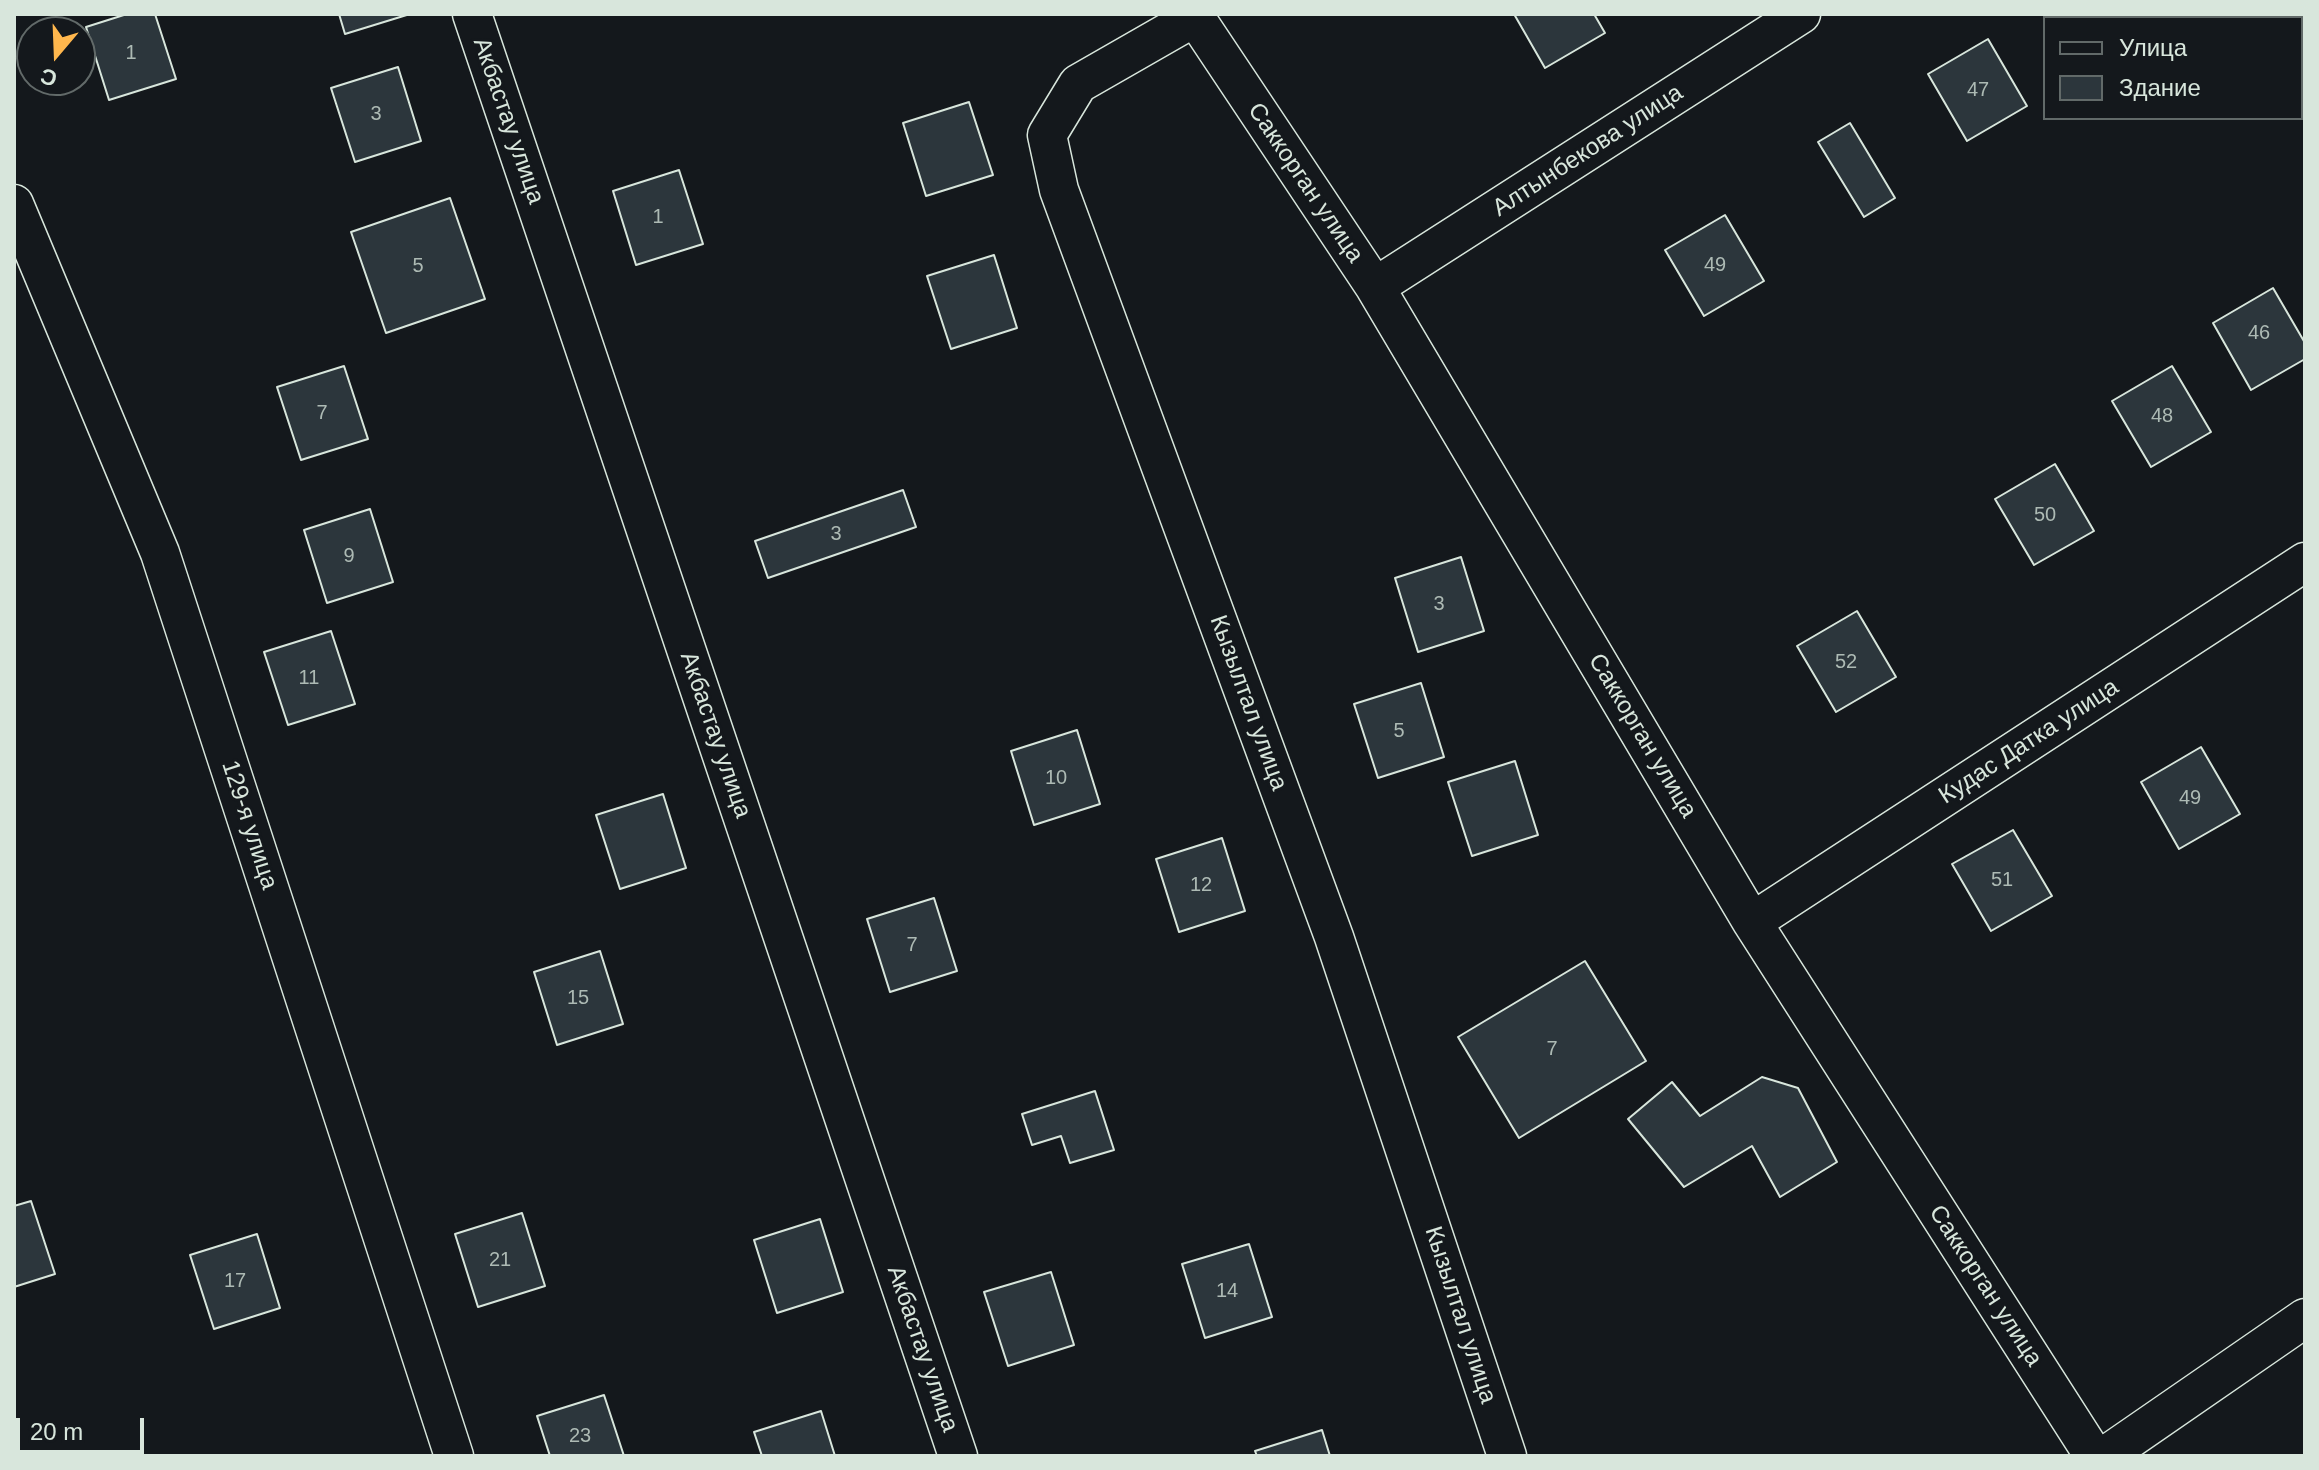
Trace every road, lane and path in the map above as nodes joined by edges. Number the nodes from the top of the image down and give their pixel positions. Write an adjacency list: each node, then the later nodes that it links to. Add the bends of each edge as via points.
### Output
1 (472, 14): 10 (street, Акбастау улица)
2 (1801, 14): 5 (street, Алтынбекова улица)
3 (1194, 16): 5 (street, Саккорган улица); 11 (street, Кызылтал улица, via 1078,84 1047,135 1059,190 1334,937)
4 (14, 204): 9 (street, 129-я улица, via 160,553)
5 (1375, 287): 7 (street, Саккорган улица)
6 (2305, 562): 7 (street, Кудас Датка улица)
7 (1752, 922): 12 (street, Саккорган улица)
8 (2305, 1318): 13 (street)
9 (454, 1456)
10 (958, 1456)
11 (1507, 1456)
12 (2094, 1456)
13 (2105, 1456)

